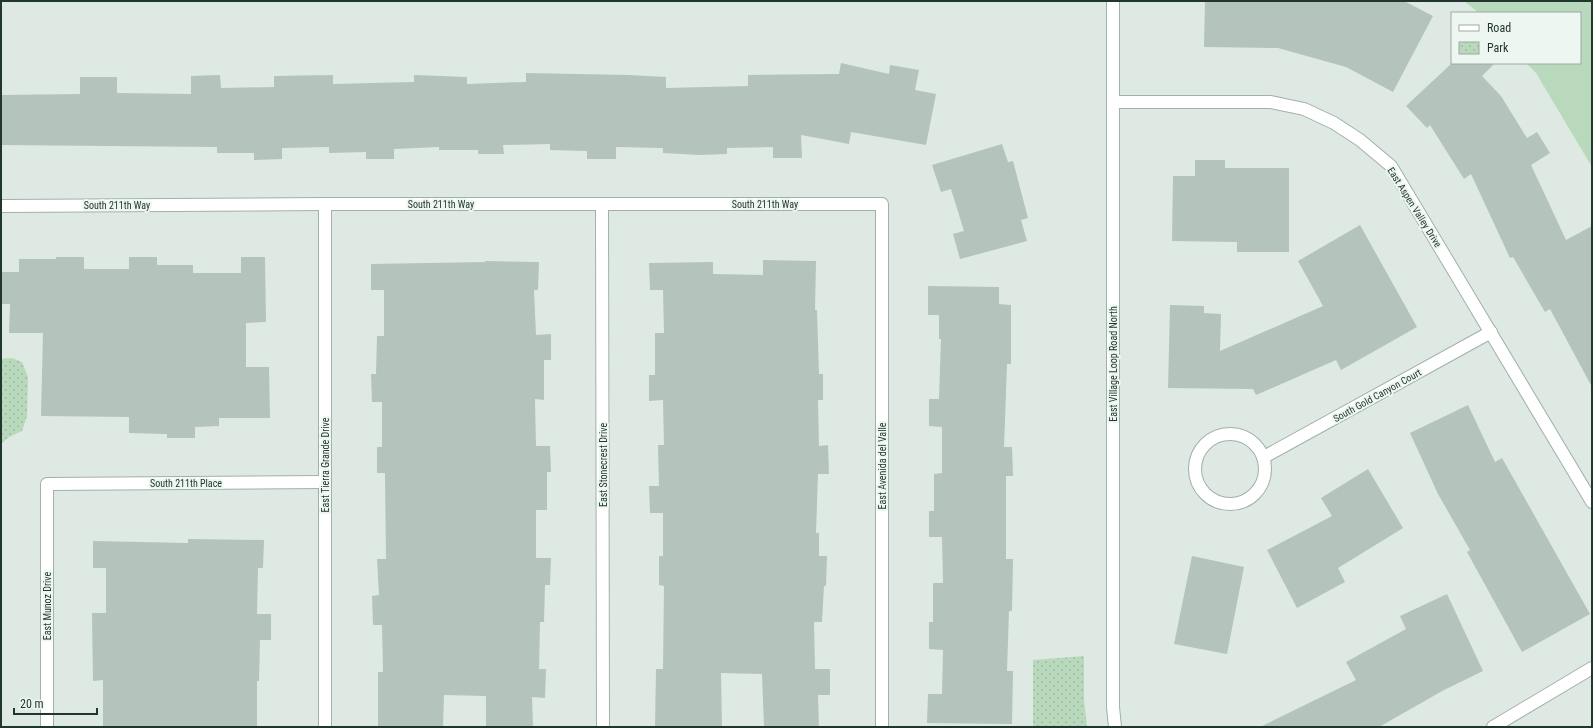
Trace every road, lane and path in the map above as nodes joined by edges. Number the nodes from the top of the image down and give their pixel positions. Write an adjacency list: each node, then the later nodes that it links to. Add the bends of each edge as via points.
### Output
1 (1114, 1): 2 (street, East Village Loop Road North)
2 (1113, 102): 7 (street, East Aspen Valley Drive, via 1271,102 1304,109 1334,123 1392,166); 17 (street, East Village Loop Road North)
3 (325, 204): 4 (street, South 211th Way); 6 (street, South 211th Way); 9 (street, East Tierra Grande Drive)
4 (602, 204): 5 (street, South 211th Way); 15 (street, East Stonecrest Drive)
5 (882, 204): 16 (street, East Avenida del Valle)
6 (1, 206)
7 (1491, 332): 8 (street, South Gold Canyon Court); 11 (street, East Aspen Valley Drive)
8 (1264, 457): 8 (street, via 1250,439 1240,434 1228,433 1217,436 1207,441 1200,450 1195,472 1198,484 1214,501 1238,504 1258,491 1266,469)
9 (325, 482): 10 (street, South 211th Place); 14 (street, East Tierra Grande Drive)
10 (46, 484): 13 (street, East Munoz Drive)
11 (1592, 502)
12 (1592, 668): 18 (street)
13 (47, 727)
14 (325, 727)
15 (603, 727)
16 (882, 727)
17 (1115, 727)
18 (1492, 727)

